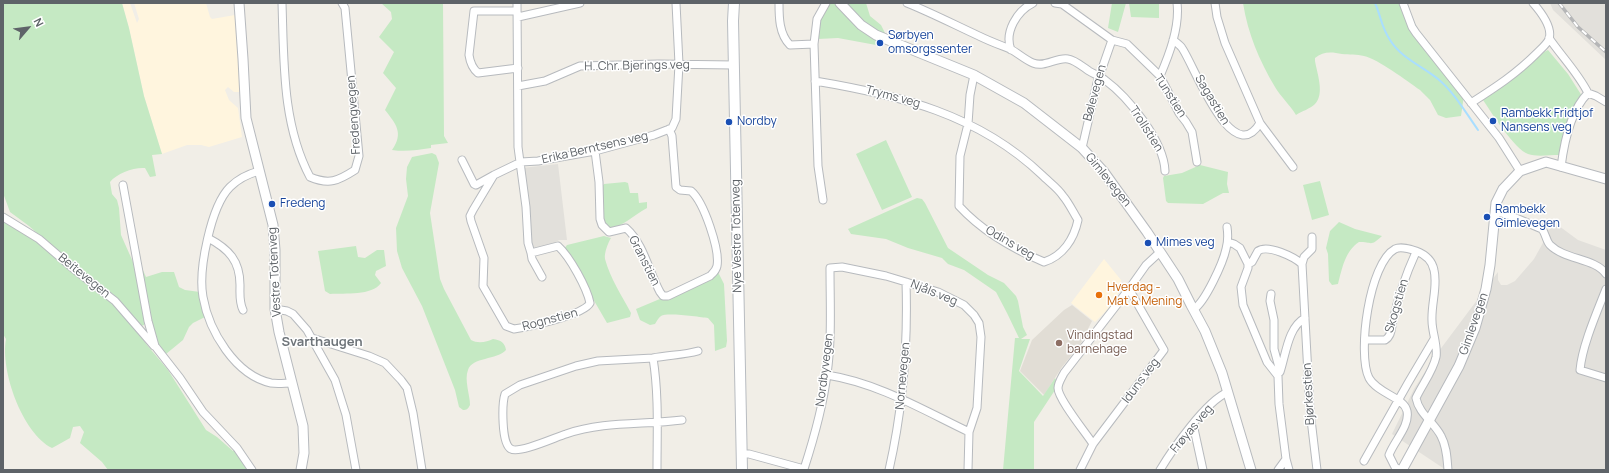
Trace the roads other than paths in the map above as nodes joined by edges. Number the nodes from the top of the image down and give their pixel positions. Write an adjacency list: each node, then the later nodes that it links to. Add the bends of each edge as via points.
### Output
1 (239, 3): 47 (street, Vestre Totenveg, via 246,118)
2 (282, 3): 3 (street, Fredengvegen, via 284,72 290,121 310,177 331,182 342,179 355,170 359,156 345,8)
3 (342, 3)
4 (471, 3): 19 (street)
5 (517, 3): 20 (street)
6 (580, 3): 20 (street)
7 (676, 3): 26 (street)
8 (734, 3): 27 (main road, Nye Vestre Totenveg)
9 (779, 3): 24 (street, via 781,26 787,41 790,44)
10 (826, 3): 24 (street, via 817,19)
11 (840, 3): 29 (street, Gimlevegen, via 858,22 876,35)
12 (907, 3): 25 (street, Trollstien)
13 (1033, 3): 25 (street, via 1024,7 1013,25 1008,43)
14 (1060, 3): 22 (street, Tunstien)
15 (1177, 3): 23 (street)
16 (1215, 3): 37 (street, via 1225,43)
17 (1404, 3): 36 (street, via 1412,27 1425,47)
18 (1533, 3): 21 (street, via 1545,20)
19 (474, 11): 20 (street); 28 (street, via 469,55 474,70 478,73)
20 (518, 14): 28 (street)
21 (1549, 38): 34 (street, via 1581,79); 36 (street, via 1511,77)
22 (1112, 40): 30 (street, Bølevegen); 31 (street, Tunstien, via 1127,44)
23 (1173, 40): 31 (street); 37 (street, Sagastien, via 1184,50 1218,114 1231,130 1240,135 1250,134)
24 (814, 44): 32 (street)
25 (1011, 50): 30 (street, Trollstien, via 1041,66 1056,59 1069,58)
26 (679, 64): 27 (street, H. Chr. Bjerings veg); 33 (street, H. Chr. Bjerings veg, via 580,66 545,80); 39 (street, via 676,119 675,124)
27 (734, 65): 95 (main road, Nye Vestre Totenveg)
28 (518, 68): 33 (street)
29 (974, 75): 38 (street, Odins veg); 40 (street, Gimlevegen, via 1024,103)
30 (1099, 76): 40 (street, Bølevegen); 48 (street, Trollstien, via 1106,80 1137,113 1163,155)
31 (1160, 76): 44 (street, Tunstien, via 1192,132)
32 (815, 81): 38 (street, Tryms veg, via 896,97 939,110); 53 (street, via 818,166)
33 (518, 86): 43 (street, via 518,147)
34 (1588, 93): 35 (street); 45 (street, via 1571,121)
35 (1606, 102)
36 (1471, 103): 49 (street, via 1499,138)
37 (1260, 123): 46 (street)
38 (968, 124): 38 (street, Odins veg, via 960,156 959,206 969,218 1030,256 1044,262 1062,253 1071,240 1078,220 1063,196 1030,163)
39 (669, 129): 41 (street, Erika Berntsens veg); 41 (street, Granstien, via 672,136 676,187 691,191 699,200 711,228 717,265 716,271 710,276 668,296 663,296 660,292 630,232 626,228 609,232 602,225)
40 (1082, 148): 60 (street, Gimlevegen, via 1104,172)
41 (595, 151): 43 (street, Erika Berntsens veg, via 538,162)
42 (462, 160): 50 (street, via 476,185)
43 (521, 162): 50 (street); 62 (street)
44 (1197, 162)
45 (1561, 166): 49 (street, via 1546,162); 51 (street)
46 (1293, 168)
47 (259, 171): 58 (street, via 246,176 227,190 215,213); 72 (street, Vestre Totenveg, via 274,234)
48 (1165, 171)
49 (1520, 171): 54 (street, Gimlevegen, via 1503,189)
50 (494, 175): 62 (street, Rognstien, via 470,216 484,258 483,286 506,326 522,328 577,313 588,307 590,304 587,292 568,257 558,246)
51 (1606, 178)
52 (123, 185): 79 (street, Beitevegen)
53 (823, 200)
54 (1495, 211): 66 (street, via 1537,226 1546,234 1553,248 1597,267); 90 (street, Gimlevegen, via 1486,289 1475,328 1459,366)
55 (3, 217): 79 (street, Beitevegen, via 39,239 115,301)
56 (1228, 227): 59 (street)
57 (1312, 237): 64 (street, via 1312,249 1304,257)
58 (208, 238): 74 (street, via 235,260); 85 (street, via 202,279 203,296 217,335 237,363 252,375 271,383)
59 (1228, 242): 63 (street, via 1240,248); 73 (street, via 1209,291)
60 (1160, 252): 69 (street, via 1146,265); 73 (street, Gimlevegen)
61 (1416, 252): 77 (street, via 1428,259 1434,270); 78 (street, Skogstien, via 1400,294 1390,335 1385,340); 78 (street, via 1402,248 1395,250 1386,258 1370,293)
62 (531, 253): 67 (street)
63 (1248, 264): 64 (street, via 1258,251 1266,249 1285,254); 82 (street, via 1241,287 1243,305 1267,362)
64 (1302, 264): 75 (street, Bjørkestien)
65 (830, 268): 68 (street, Njåls veg, via 886,276); 83 (street, Nordbyvegen, via 831,325)
66 (1606, 274)
67 (542, 277)
68 (906, 282): 87 (street, Nornevegen, via 907,330); 93 (street, Njåls veg, via 964,304 979,323 977,408)
69 (1129, 289): 94 (street, Iduns veg, via 1164,350); 94 (street, via 1064,373 1058,387 1066,406)
70 (1606, 289): 84 (street, via 1580,364 1580,370)
71 (1271, 294): 82 (street, Bjørkestien, via 1274,349)
72 (275, 309): 76 (street, via 293,314); 85 (street, Vestre Totenveg)
73 (1194, 309): 86 (street, Gimlevegen)
74 (243, 310)
75 (1305, 318): 82 (street, Bjørkestien, via 1292,330); 113 (street, Bjørkestien, via 1312,443)
76 (312, 338): 100 (street, via 334,380 344,407); 101 (street, via 385,363 401,380 407,388 413,413)
77 (1434, 339): 88 (street); 90 (street, via 1436,357 1416,398 1417,404)
78 (1365, 340): 88 (street, via 1369,377 1377,388)
79 (155, 346): 98 (street, Beitevegen, via 203,412 237,448)
80 (698, 351): 81 (street)
81 (653, 358): 91 (street, via 657,383); 91 (street, via 598,361 520,385 505,394 503,399 504,428 507,445 510,449 516,450 601,426)
82 (1279, 373): 96 (street, Bjørkestien, via 1279,404)
83 (827, 374): 87 (street, via 858,380); 104 (street, Nordbyvegen, via 817,426)
84 (1606, 378)
85 (292, 383): 99 (street, Vestre Totenveg, via 304,436)
86 (1228, 392): 92 (street, Frøyas veg, via 1213,403); 110 (street, Gimlevegen)
87 (902, 399): 93 (street); 105 (street, Nornevegen)
88 (1398, 400): 97 (street); 114 (street, via 1407,411 1407,419 1389,455 1395,467)
89 (682, 420): 91 (street)
90 (1429, 420): 114 (street, Gimlevegen); 115 (street, via 1445,443)
91 (657, 423): 102 (street)
92 (1193, 424): 108 (street, Frøyas veg); 109 (street)
93 (969, 432): 106 (street, Njåls veg)
94 (1093, 444): 107 (street, Iduns veg)
95 (742, 454): 103 (main road, Nye Vestre Totenveg); 104 (street, Nordbyvegen)
96 (1286, 459): 111 (street); 112 (street, Bjørkestien)
97 (1364, 461)
98 (252, 470)
99 (301, 470)
100 (356, 470)
101 (422, 470)
102 (657, 470)
103 (742, 470)
104 (804, 470)
105 (889, 470)
106 (968, 470)
107 (1080, 470)
108 (1160, 470)
109 (1203, 470)
110 (1251, 470)
111 (1278, 470)
112 (1289, 470)
113 (1317, 470)
114 (1401, 470)
115 (1448, 470)

